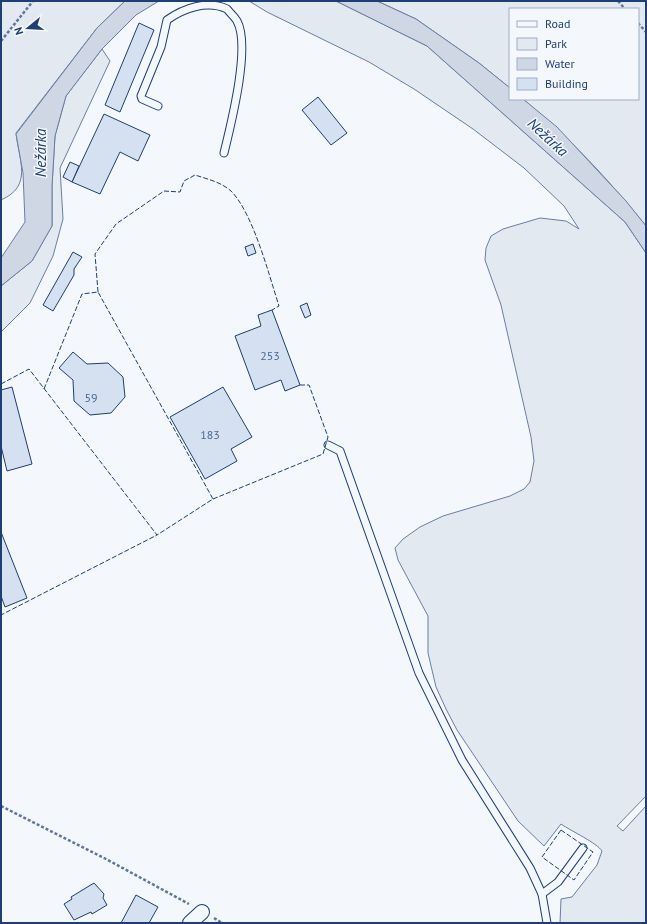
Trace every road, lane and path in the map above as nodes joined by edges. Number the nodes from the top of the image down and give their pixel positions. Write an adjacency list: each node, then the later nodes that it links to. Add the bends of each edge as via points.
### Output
1 (33, 1): 4 (path)
2 (639, 24): 3 (path)
3 (646, 32)
4 (1, 42)
5 (158, 106): 6 (lane, via 142,99 141,96 161,47 167,20 202,1 215,2 223,6 237,21 242,51 234,112)
6 (224, 153)
7 (328, 446): 10 (lane, via 340,451 419,673 433,704 462,760 530,868)
8 (1, 806): 11 (path)
9 (583, 848): 10 (lane, via 558,882)
10 (542, 894): 13 (lane)
11 (202, 912): 12 (street)
12 (190, 923)
13 (547, 923)

